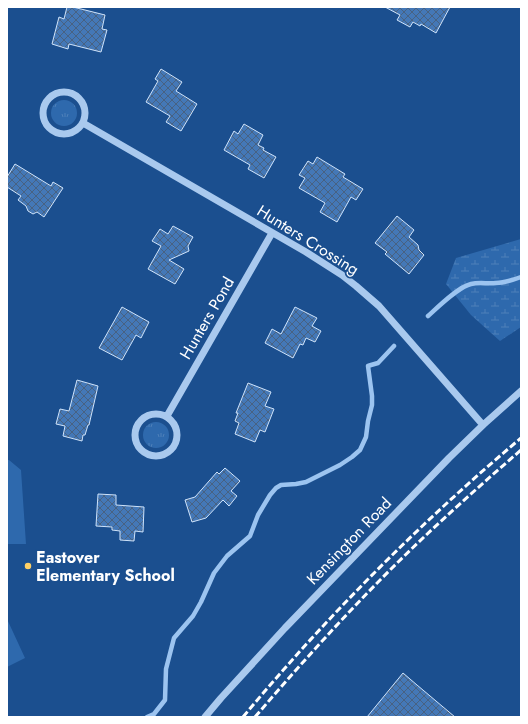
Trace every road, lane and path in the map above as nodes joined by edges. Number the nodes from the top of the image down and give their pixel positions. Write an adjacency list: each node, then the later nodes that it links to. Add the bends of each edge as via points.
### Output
1 (83, 123): 1 (street, via 86,110 75,94 62,91 55,93 45,102 45,122 54,132 73,133); 2 (street, Hunters Crossing)
2 (272, 233): 4 (street, Hunters Pond); 5 (street, Hunters Crossing, via 342,275 370,298 387,314)
3 (521, 391): 5 (street, Kensington Road)
4 (167, 416): 4 (street, via 154,413 138,424 135,437 140,449 145,453 158,456 170,451 174,445 177,439 176,426)
5 (483, 425): 6 (street, Kensington Road, via 285,628)
6 (205, 717)

